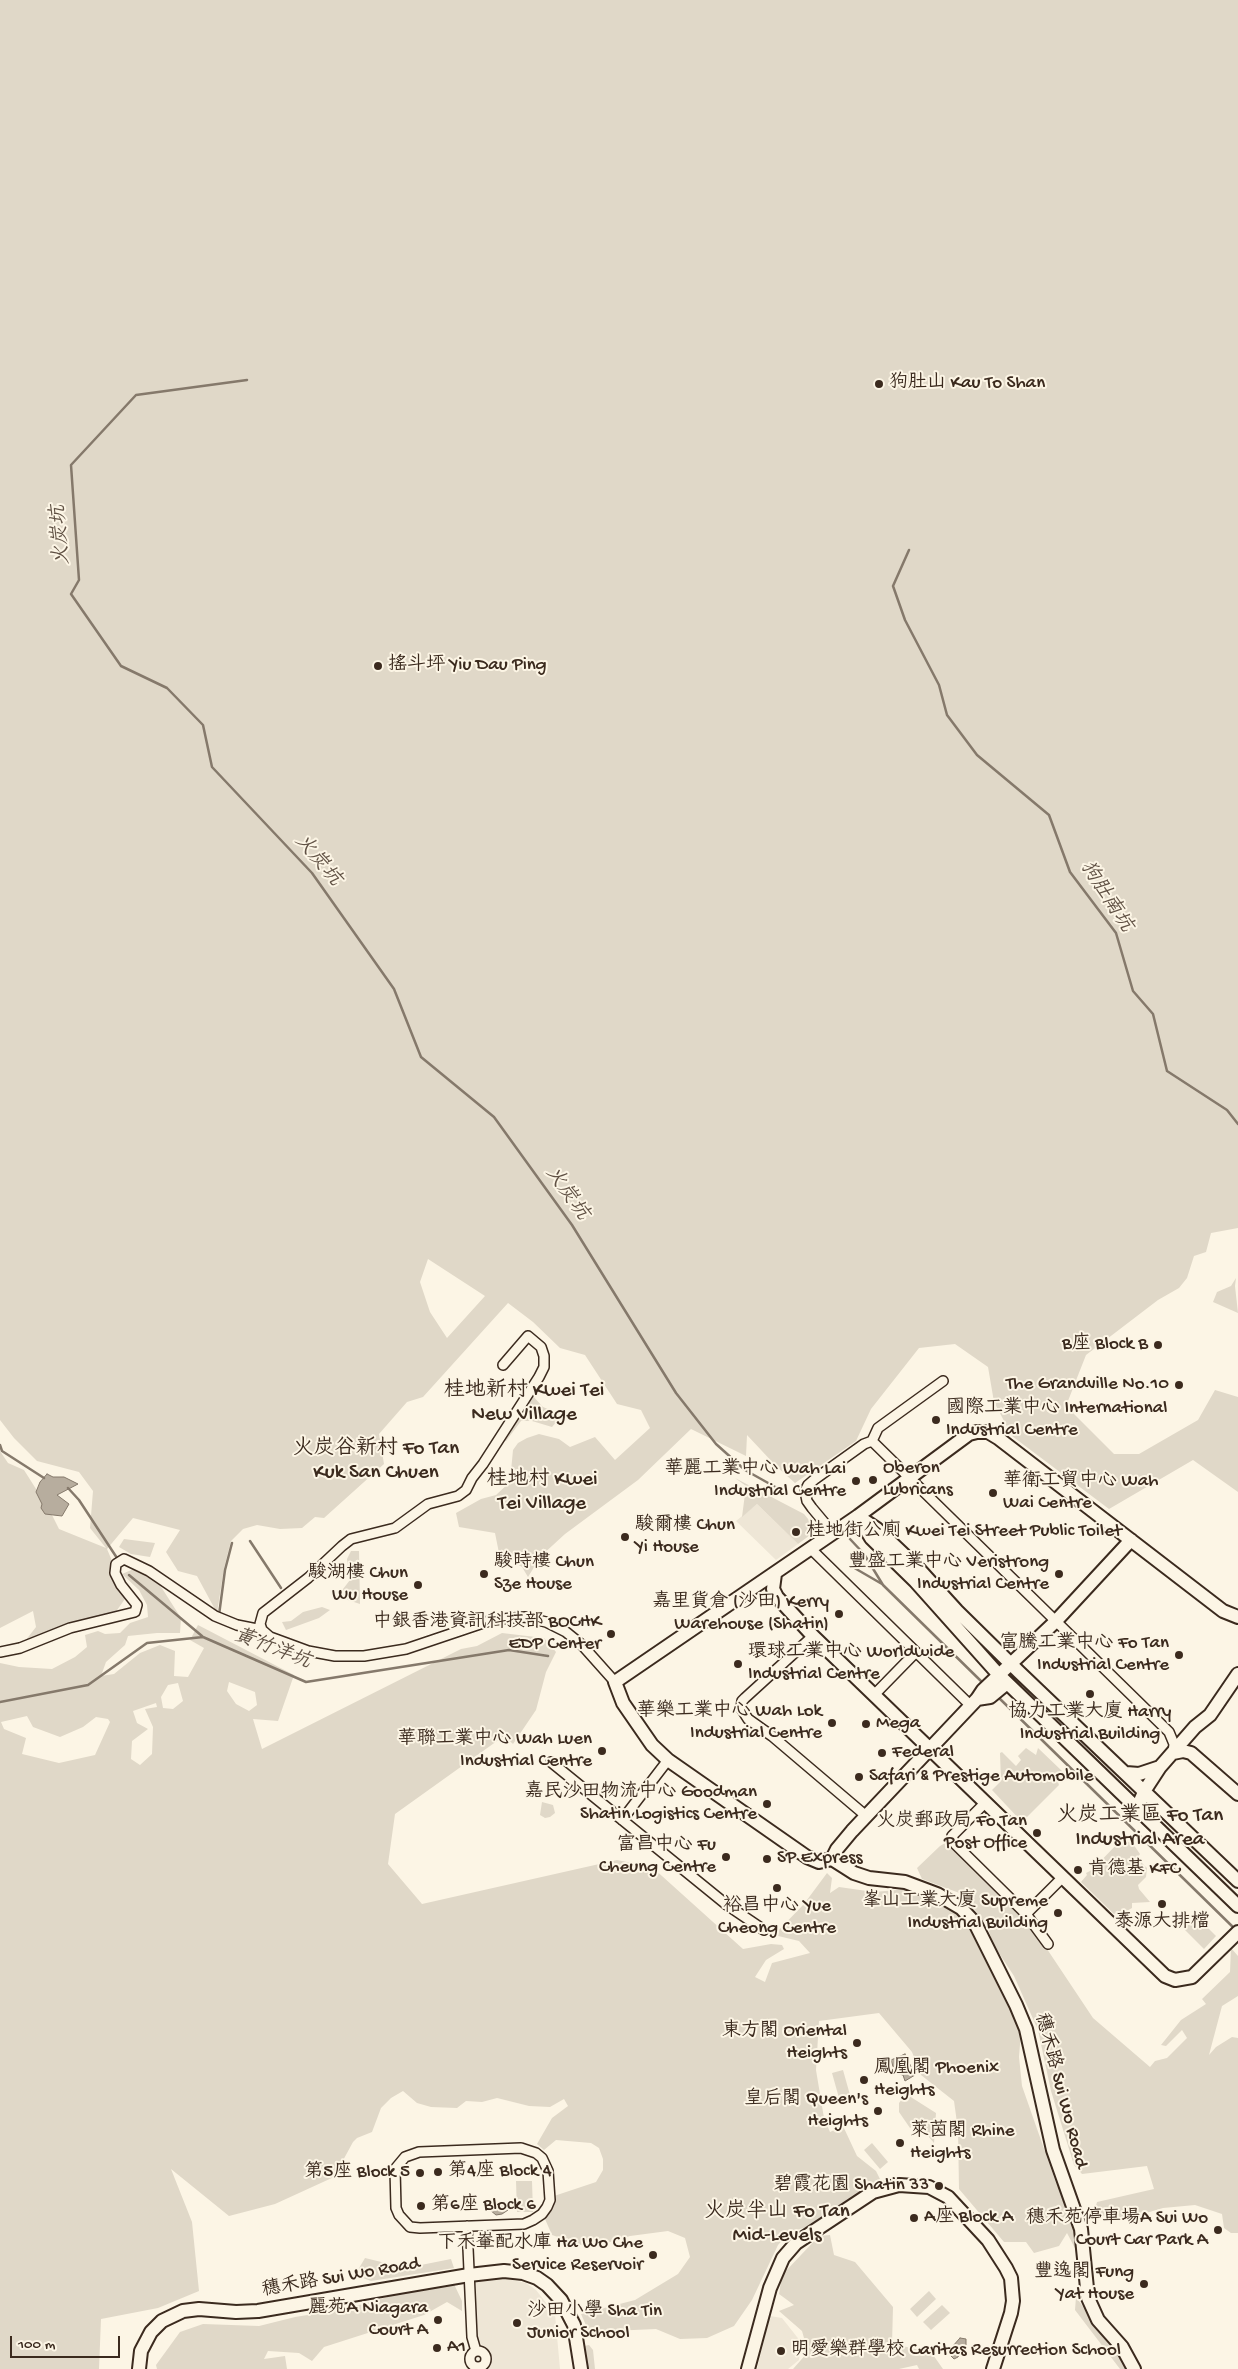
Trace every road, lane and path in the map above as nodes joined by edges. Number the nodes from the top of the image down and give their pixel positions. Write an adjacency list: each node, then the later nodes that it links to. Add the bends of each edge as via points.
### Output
1 (503, 1365): 12 (street, via 528,1336 541,1347 544,1367 539,1377 466,1490 458,1496 428,1504 395,1528 358,1537 342,1546 263,1613)
2 (943, 1381): 3 (street, via 878,1428)
3 (872, 1441): 4 (street); 6 (street, via 808,1486 806,1497)
4 (911, 1478): 5 (street); 7 (street, via 969,1434 988,1432); 11 (street)
5 (858, 1516): 6 (street); 16 (street, via 877,1529 917,1567); 19 (street, via 871,1538 915,1581)
6 (833, 1533): 8 (street)
7 (1132, 1540): 10 (street, via 1223,1611); 11 (street)
8 (811, 1549): 9 (street); 15 (street)
9 (774, 1574): 13 (street, via 773,1589 777,1597); 18 (street)
10 (1238, 1617)
11 (1055, 1622): 16 (street); 24 (street, via 1168,1732 1174,1744)
12 (262, 1630): 14 (street, via 214,1616 150,1571 124,1558 116,1564 114,1573 137,1605 135,1612 70,1628 20,1648); 18 (street, via 270,1637 308,1651 335,1656 364,1656 406,1649 492,1620 525,1618 546,1622 566,1632)
13 (813, 1636): 20 (street); 34 (street, via 745,1698 741,1708 748,1719)
14 (0, 1652)
15 (916, 1652): 20 (street); 21 (street)
16 (1011, 1664): 19 (street); 29 (street)
17 (1237, 1679): 22 (street)
18 (615, 1682): 26 (street, via 623,1703 652,1745)
19 (999, 1682): 21 (street); 33 (street)
20 (874, 1695): 23 (street)
21 (978, 1699): 23 (street)
22 (1203, 1722): 24 (street); 25 (street, via 1190,1746)
23 (929, 1749): 32 (street); 34 (street)
24 (1173, 1753): 25 (street); 28 (street)
25 (1190, 1753): 31 (street)
26 (668, 1760): 35 (street); 36 (street, via 807,1857 820,1862)
27 (551, 1762): 35 (street)
28 (1160, 1767): 29 (street, via 1139,1774); 30 (street)
29 (1126, 1773): 30 (street)
30 (1145, 1790): 33 (street); 38 (street)
31 (1238, 1794)
32 (986, 1802): 37 (street); 40 (street, via 952,1836 955,1844)
33 (1137, 1808): 39 (street)
34 (865, 1815): 36 (street)
35 (622, 1820): 41 (street, via 727,1906)
36 (832, 1859): 51 (street, 穗禾路 Sui Wo Road, via 854,1873 905,1882 937,1894 961,1908 975,1923 1026,2029 1054,2152 1081,2228 1088,2298 1098,2320 1127,2353)
37 (1063, 1877): 40 (street); 42 (street, via 1160,1973 1170,1979 1192,1977)
38 (1238, 1881)
39 (1238, 1906)
40 (1026, 1914): 43 (street)
41 (764, 1930)
42 (1236, 1934)
43 (1048, 1944)
44 (467, 2226): 44 (street, via 524,2224 542,2214 550,2200 548,2171 542,2158 529,2149 521,2148 420,2152 405,2157 396,2170 396,2208 403,2221 410,2227); 45 (street)
45 (469, 2274): 46 (street, via 472,2337); 47 (street, 穗禾路 Sui Wo Road, via 258,2311 183,2311 162,2321 151,2332 141,2351); 48 (street, 穗禾路 Sui Wo Road, via 522,2273 547,2285 570,2314)
46 (476, 2351)
47 (139, 2369)
48 (581, 2369)
49 (748, 2369): 50 (street, via 770,2288 783,2258 796,2243 867,2196 899,2185 929,2187 948,2198 988,2240 1006,2268 1013,2301)
50 (993, 2369)
51 (1134, 2369)

